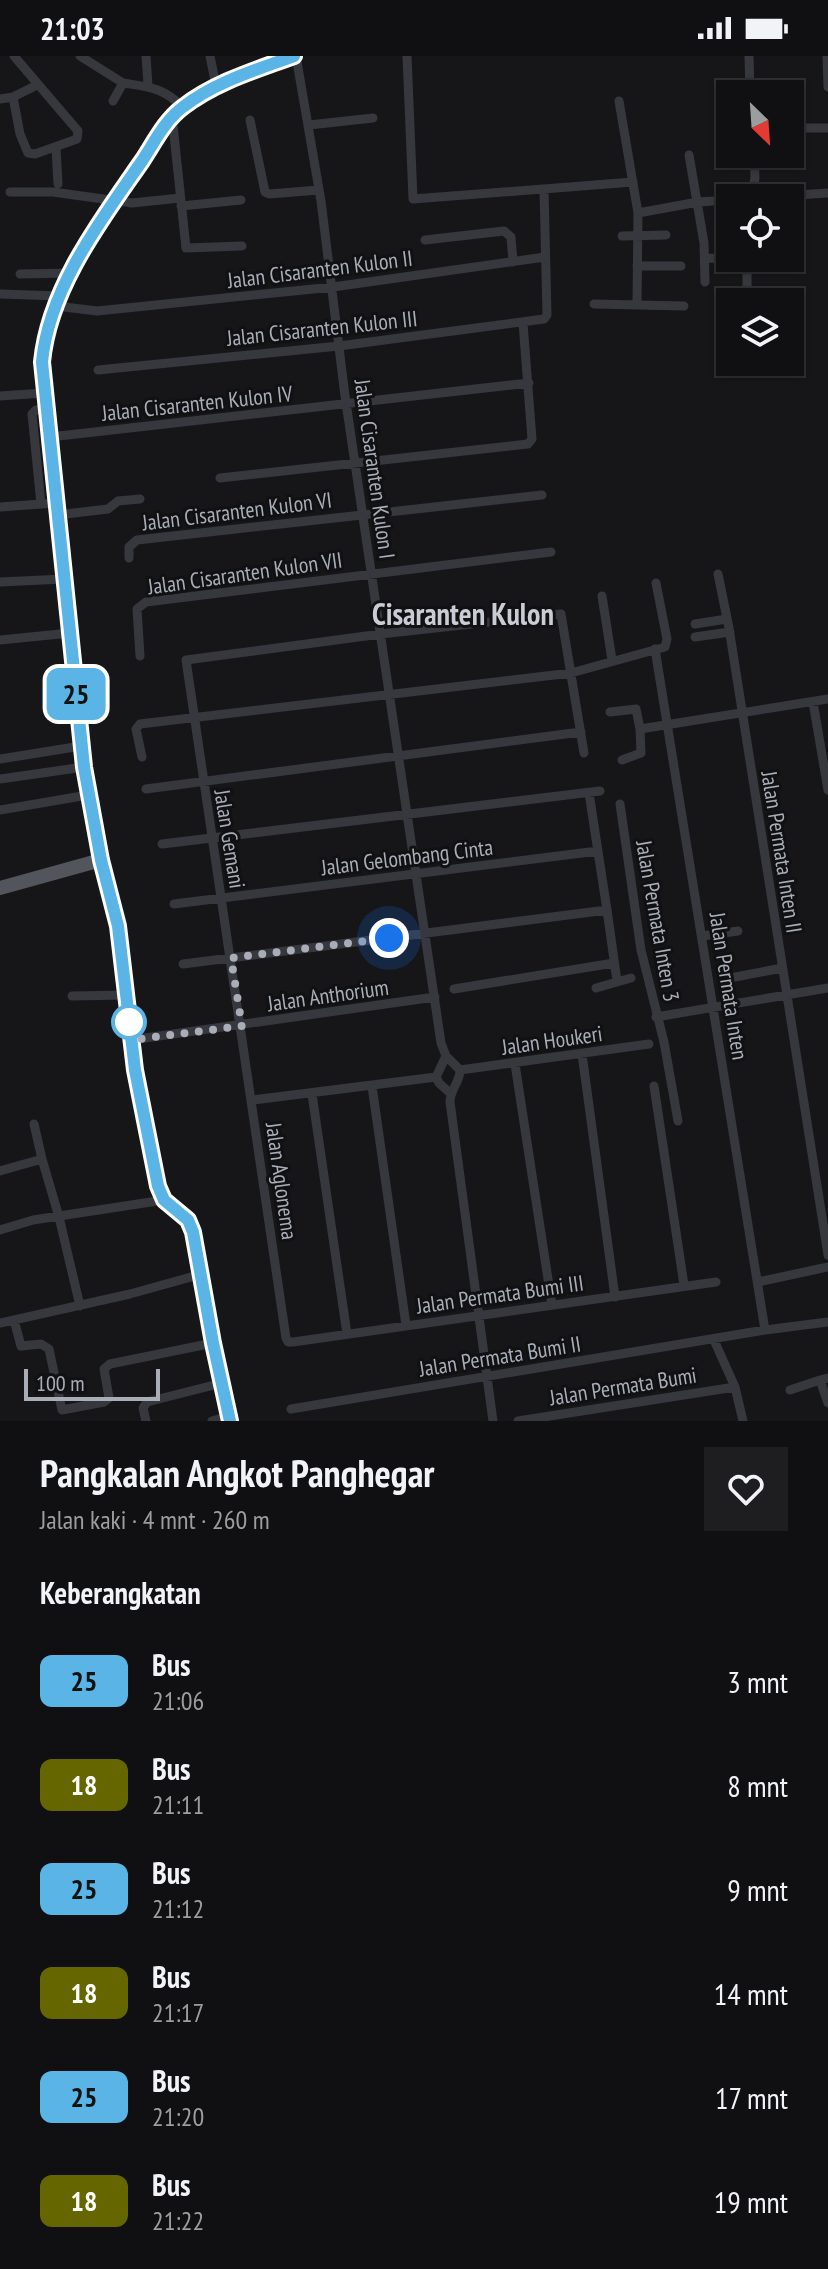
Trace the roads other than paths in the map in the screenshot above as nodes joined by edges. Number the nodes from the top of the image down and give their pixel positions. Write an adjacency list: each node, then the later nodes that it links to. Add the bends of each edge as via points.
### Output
1 (14, 56): 11 (street)
2 (80, 56): 10 (street)
3 (146, 56): 12 (street)
4 (210, 56): 13 (street)
5 (295, 56): 13 (main road); 23 (street, Jalan Cisaranten Kulon I)
6 (407, 56): 31 (street, via 413,199)
7 (749, 56): 9 (street)
8 (827, 56): 14 (street)
9 (750, 80)
10 (123, 83): 12 (street); 17 (street)
11 (37, 85): 15 (street); 26 (street, via 79,135)
12 (148, 85): 19 (street)
13 (216, 86): 19 (main road)
14 (828, 87)
15 (13, 97): 16 (street); 26 (street, via 28,153)
16 (0, 99)
17 (113, 101)
18 (619, 101): 28 (street)
19 (183, 107): 20 (main road)
20 (172, 116): 36 (main road); 38 (street)
21 (373, 118): 23 (street)
22 (250, 120): 30 (street, via 265,192)
23 (309, 125): 30 (street, Jalan Cisaranten Kulon I)
24 (804, 128): 25 (street)
25 (828, 128)
26 (56, 148): 29 (street)
27 (689, 155): 39 (street)
28 (633, 182): 31 (street); 40 (street)
29 (58, 184)
30 (319, 190): 54 (street, Jalan Cisaranten Kulon I)
31 (544, 190): 46 (street)
32 (10, 192): 36 (street)
33 (828, 193): 34 (street)
34 (804, 195)
35 (241, 200): 38 (street)
36 (114, 201): 38 (street); 51 (main road)
37 (716, 201): 39 (street)
38 (181, 202): 45 (street, via 186,248)
39 (698, 202): 40 (street); 47 (street)
40 (638, 213): 41 (street)
41 (638, 235): 42 (street); 43 (street); 49 (street)
42 (666, 235)
43 (622, 236)
44 (425, 240): 48 (street, via 504,231 511,237)
45 (242, 246)
46 (545, 257): 48 (street, Jalan Cisaranten Kulon II); 61 (street, Jalan Cisaranten Kulon III, via 547,315)
47 (706, 258): 53 (street); 55 (street, via 747,262)
48 (513, 262): 54 (street, Jalan Cisaranten Kulon II)
49 (637, 266): 50 (street); 59 (street)
50 (681, 266)
51 (72, 273): 52 (street); 57 (main road)
52 (20, 274)
53 (705, 282)
54 (333, 287): 57 (street, Jalan Cisaranten Kulon II, via 97,311); 62 (street, Jalan Cisaranten Kulon I)
55 (747, 288)
56 (0, 294): 57 (street, Jalan Cisaranten Kulon II)
57 (58, 301): 65 (main road, via 44,339)
58 (594, 304): 59 (street)
59 (637, 304): 60 (street)
60 (684, 306)
61 (523, 323): 62 (street, Jalan Cisaranten Kulon III); 64 (street)
62 (339, 346): 63 (street, Jalan Cisaranten Kulon III); 67 (street, Jalan Cisaranten Kulon I)
63 (98, 370)
64 (529, 383): 67 (street, Jalan Cisaranten Kulon IV); 70 (street, via 528,444)
65 (44, 393): 66 (street); 68 (main road)
66 (0, 396)
67 (347, 405): 69 (street, Jalan Cisaranten Kulon IV); 70 (street, Jalan Cisaranten Kulon I)
68 (46, 409): 69 (main road); 74 (street, via 32,414)
69 (50, 437): 76 (main road)
70 (355, 464): 71 (street); 77 (street, Jalan Cisaranten Kulon I)
71 (220, 478)
72 (542, 495): 77 (street)
73 (140, 499): 76 (street, via 118,501 108,509)
74 (41, 504): 75 (street); 76 (street)
75 (0, 507)
76 (56, 509): 82 (main road)
77 (364, 515): 79 (street, Jalan Cisaranten Kulon VI, via 137,540 129,547); 81 (street, Jalan Cisaranten Kulon I)
78 (551, 552): 81 (street)
79 (129, 558)
80 (718, 574): 86 (street, Jalan Permata Inten II)
81 (372, 575): 90 (street, Jalan Cisaranten Kulon I); 94 (street, Jalan Cisaranten Kulon VII, via 146,602 137,609)
82 (64, 579): 83 (street); 89 (main road)
83 (0, 582)
84 (656, 583): 93 (street, via 667,644)
85 (602, 596): 95 (street)
86 (727, 619): 87 (street); 88 (street, Jalan Permata Inten II)
87 (695, 624)
88 (730, 632): 91 (street); 101 (street, Jalan Permata Inten II)
89 (70, 633): 92 (street); 107 (main road)
90 (381, 634): 96 (street, via 563,616); 97 (street, Jalan Cisaranten Kulon I); 102 (street, Jalan Gemani, via 188,658)
91 (695, 637)
92 (0, 640)
93 (655, 649): 95 (street); 103 (street, Jalan Permata Inten)
94 (140, 656)
95 (612, 660): 96 (street)
96 (571, 673): 97 (street); 106 (street)
97 (390, 694): 102 (street); 109 (street, Jalan Cisaranten Kulon I)
98 (828, 699): 99 (street)
99 (813, 702): 101 (street); 104 (street)
100 (610, 712): 105 (street, via 636,709)
101 (742, 712): 103 (street); 137 (street, Jalan Permata Inten II)
102 (195, 717): 110 (street, via 138,725); 115 (street, Jalan Gemani)
103 (668, 725): 105 (street); 133 (street, Jalan Permata Inten)
104 (823, 728): 117 (street)
105 (640, 729): 112 (street, via 641,753)
106 (581, 732): 108 (street); 109 (street)
107 (81, 746): 111 (street); 113 (main road)
108 (584, 753)
109 (397, 756): 115 (street); 121 (street, Jalan Cisaranten Kulon I)
110 (142, 757)
111 (0, 759)
112 (622, 760)
113 (84, 767): 114 (street); 118 (main road)
114 (0, 779)
115 (203, 780): 116 (street); 122 (street, Jalan Gemani)
116 (146, 789)
117 (828, 790)
118 (88, 795): 120 (street); 125 (main road)
119 (620, 804): 149 (street, Jalan Permata Inten 3)
120 (0, 810)
121 (407, 813): 122 (street); 124 (street, via 594,792); 126 (street, Jalan Cisaranten Kulon I)
122 (212, 838): 123 (street); 128 (street, Jalan Gemani)
123 (162, 844)
124 (598, 851): 126 (street, Jalan Gelombang Cinta); 130 (street)
125 (101, 860): 127 (main road); 144 (main road, via 118,926)
126 (415, 875): 128 (street, Jalan Gelombang Cinta); 132 (street, Jalan Cisaranten Kulon I)
127 (0, 888)
128 (222, 899): 129 (street, Jalan Gelombang Cinta); 134 (street, Jalan Gemani)
129 (174, 904)
130 (607, 910): 132 (street); 135 (street)
131 (738, 931): 133 (street)
132 (425, 933): 134 (street); 147 (street, Jalan Cisaranten Kulon I)
133 (702, 936): 148 (street, Jalan Permata Inten)
134 (231, 958): 136 (street); 150 (street, Jalan Gemani)
135 (614, 963): 140 (street); 143 (street)
136 (183, 964)
137 (782, 968): 139 (street); 146 (street, Jalan Permata Inten II)
138 (631, 978): 140 (street)
139 (725, 979)
140 (617, 981): 141 (street)
141 (596, 988)
142 (828, 988): 146 (street)
143 (454, 989)
144 (126, 995): 145 (street); 151 (main road)
145 (72, 996)
146 (787, 996): 148 (street); 170 (street, Jalan Permata Inten II)
147 (435, 997): 150 (street, Jalan Anthorium); 154 (street, Jalan Cisaranten Kulon I)
148 (714, 1008): 149 (street); 174 (street, Jalan Permata Inten)
149 (656, 1017): 163 (street, Jalan Permata Inten 3)
150 (242, 1026): 151 (street, Jalan Anthorium); 162 (street, Jalan Aglonema)
151 (131, 1040): 167 (main road)
152 (649, 1044): 153 (street, Jalan Houkeri)
153 (582, 1054): 155 (street, Jalan Houkeri); 176 (street)
154 (446, 1056): 156 (street); 157 (street)
155 (515, 1064): 156 (street, Jalan Houkeri); 177 (street)
156 (460, 1070): 160 (street)
157 (436, 1077): 158 (street); 160 (street)
158 (372, 1086): 161 (street); 183 (street)
159 (654, 1086): 175 (street)
160 (450, 1093): 179 (street)
161 (312, 1094): 162 (street); 185 (street)
162 (253, 1100): 187 (street, Jalan Aglonema)
163 (678, 1121)
164 (34, 1124): 165 (street)
165 (42, 1159): 166 (street); 168 (street)
166 (0, 1171)
167 (164, 1200): 168 (street); 172 (main road, via 192,1226)
168 (59, 1217): 169 (street); 178 (street)
169 (0, 1230)
170 (828, 1255)
171 (828, 1267): 174 (street)
172 (202, 1274): 178 (street); 188 (main road)
173 (716, 1282): 175 (street, Jalan Permata Bumi III)
174 (758, 1282): 184 (street, Jalan Permata Inten)
175 (684, 1285): 176 (street, Jalan Permata Bumi III)
176 (615, 1297): 177 (street, Jalan Permata Bumi III)
177 (552, 1305): 179 (street, Jalan Permata Bumi III)
178 (80, 1306): 180 (street)
179 (478, 1315): 183 (street, Jalan Permata Bumi III); 189 (street)
180 (14, 1320): 182 (street); 196 (street, via 21,1346 41,1344 49,1349)
181 (828, 1322): 184 (street, Jalan Permata Bumi II)
182 (0, 1323)
183 (406, 1325): 185 (street, Jalan Permata Bumi III)
184 (765, 1330): 186 (street, Jalan Permata Bumi II)
185 (347, 1334): 187 (street, Jalan Permata Bumi III)
186 (714, 1340): 189 (street, Jalan Permata Bumi II); 192 (street)
187 (288, 1342)
188 (213, 1343): 191 (main road); 196 (street, via 106,1366 109,1398)
189 (487, 1377): 195 (street, Jalan Permata Bumi II); 200 (street)
190 (824, 1379): 193 (street); 194 (street)
191 (222, 1383): 197 (main road); 198 (street, via 147,1402)
192 (735, 1387): 201 (street, Jalan Permata Bumi); 202 (street)
193 (790, 1390)
194 (828, 1403)
195 (291, 1409)
196 (64, 1416)
197 (230, 1418): 199 (street)
198 (146, 1421)
199 (212, 1421)
200 (493, 1421)
201 (518, 1421)
202 (743, 1421)

